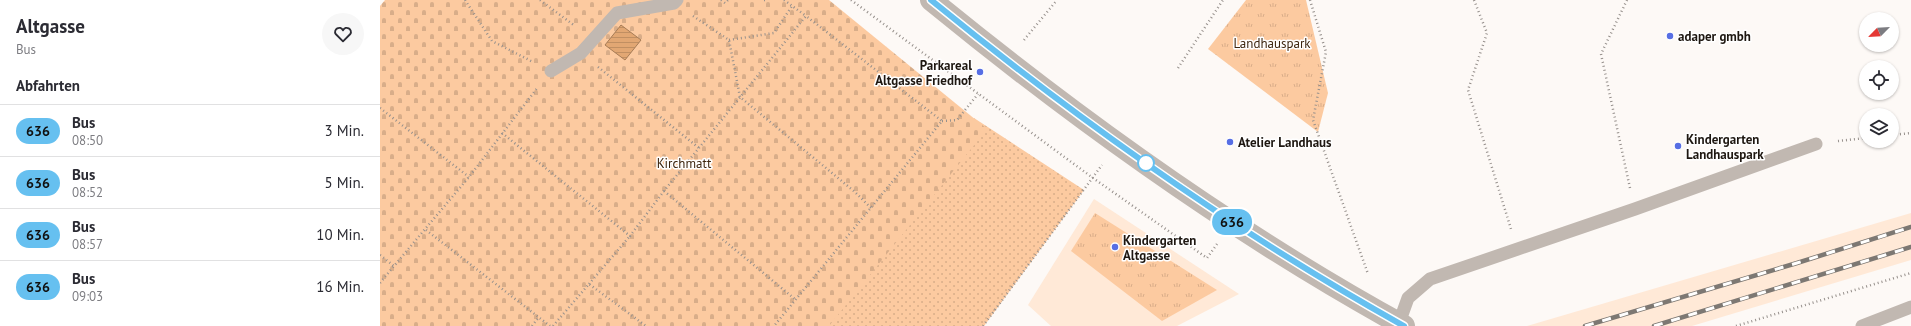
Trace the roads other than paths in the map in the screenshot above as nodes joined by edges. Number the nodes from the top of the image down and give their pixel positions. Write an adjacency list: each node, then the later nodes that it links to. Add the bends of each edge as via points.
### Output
1 (931, 0): 6 (street, via 1008,61 1146,163 1301,267)
2 (675, 1): 3 (lane, via 617,13 581,53)
3 (551, 71)
4 (1816, 144): 6 (lane, via 1430,279 1408,298)
5 (1911, 307): 7 (lane)
6 (1402, 325)
7 (1862, 326)

